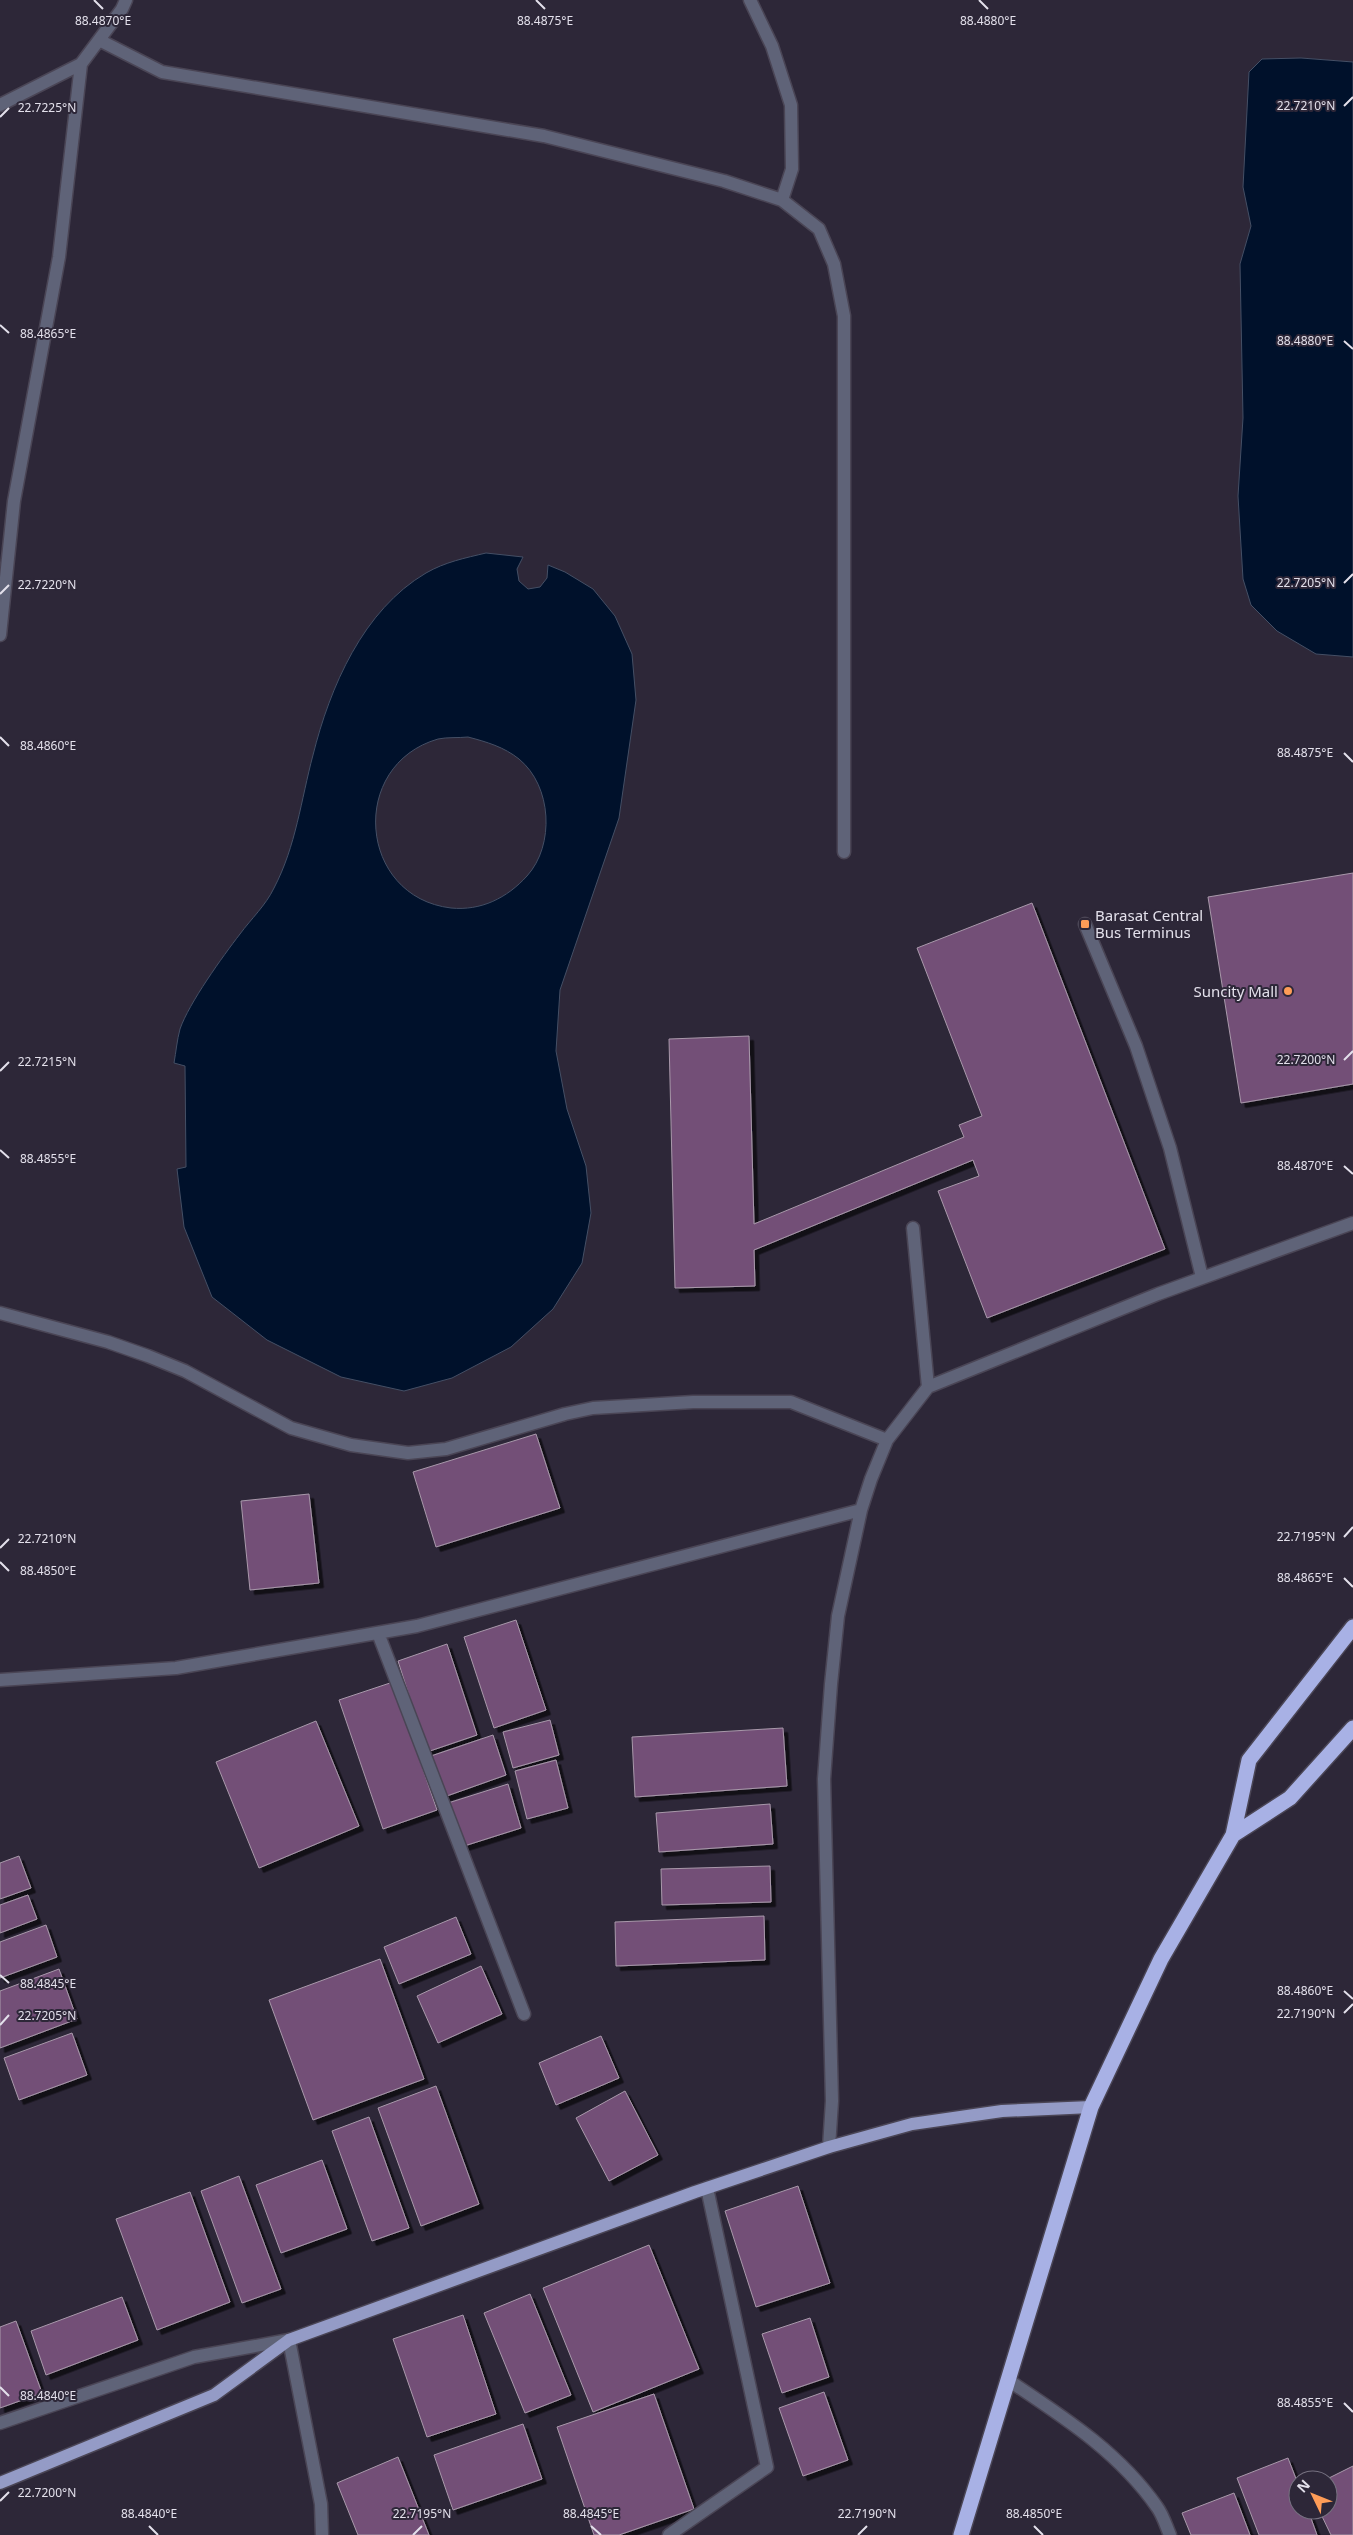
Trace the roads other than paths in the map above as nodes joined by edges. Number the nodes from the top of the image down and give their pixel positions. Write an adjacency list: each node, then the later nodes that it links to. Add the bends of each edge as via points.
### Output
1 (126, 0): 3 (street)
2 (750, 0): 6 (street, via 772,46 791,106 792,169)
3 (99, 40): 4 (street); 6 (street, via 162,72 544,136 724,181)
4 (82, 64): 5 (street); 7 (street, via 59,257 14,501)
5 (0, 105)
6 (782, 200): 8 (street, via 819,229 834,264 844,316)
7 (0, 635)
8 (844, 852)
9 (1085, 924): 12 (street, via 1130,1029 1164,1130)
10 (1353, 1223): 12 (street)
11 (913, 1228): 14 (street)
12 (1202, 1277): 14 (street)
13 (0, 1313): 15 (street, via 108,1342 166,1363 291,1428 350,1445 408,1453 446,1449 593,1408 693,1402 791,1402)
14 (928, 1387): 15 (street)
15 (887, 1440): 16 (street)
16 (861, 1510): 18 (street, via 417,1626); 24 (street, via 838,1616 824,1778 832,2101)
17 (1353, 1627): 21 (highway, via 1249,1760)
18 (378, 1633): 19 (street, via 176,1668); 22 (street)
19 (0, 1680)
20 (1353, 1728): 21 (highway, via 1290,1798)
21 (1233, 1835): 23 (highway, via 1161,1958)
22 (524, 2014)
23 (1090, 2107): 24 (main road, via 1002,2111 912,2124); 27 (highway)
24 (829, 2146): 25 (main road)
25 (706, 2188): 26 (main road); 31 (street, via 767,2467)
26 (289, 2340): 28 (street, via 194,2357); 29 (main road, via 214,2395); 30 (street, via 321,2504)
27 (1008, 2380): 32 (highway); 33 (street, via 1072,2423 1106,2451 1158,2508)
28 (0, 2424)
29 (0, 2483)
30 (322, 2535)
31 (669, 2535)
32 (961, 2535)
33 (1170, 2535)

